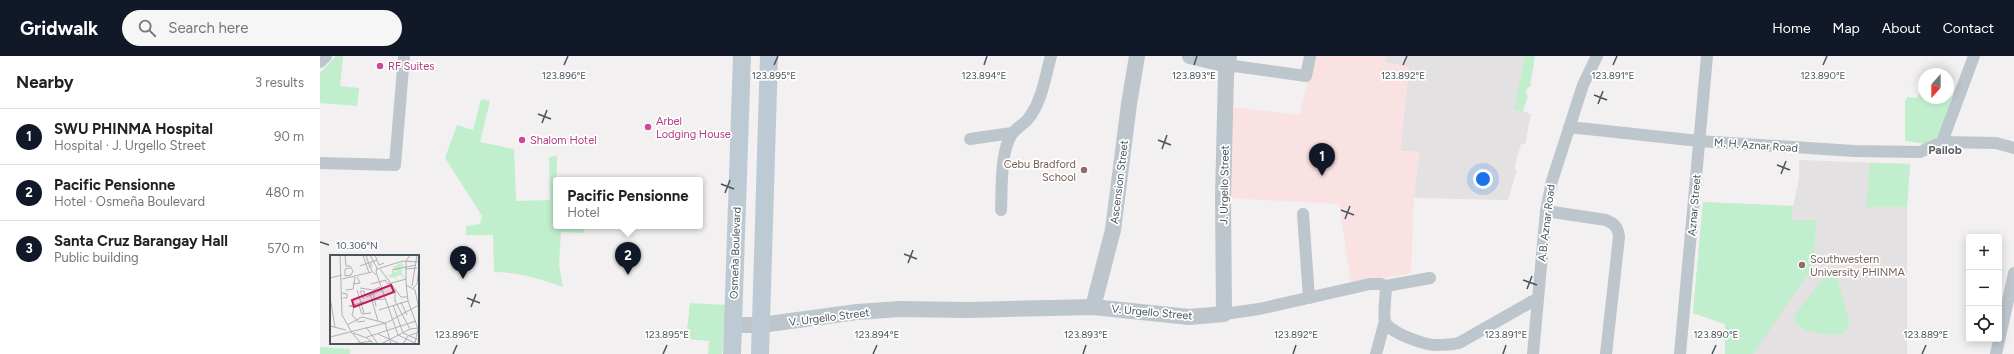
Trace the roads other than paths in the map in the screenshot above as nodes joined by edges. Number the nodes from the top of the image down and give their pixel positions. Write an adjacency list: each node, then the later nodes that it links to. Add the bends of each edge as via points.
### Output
1 (326, 56): 13 (street)
2 (404, 56): 20 (street, via 395,165)
3 (742, 56): 32 (main road, Osmeña Boulevard)
4 (769, 56): 33 (main road)
5 (1051, 56): 15 (street, via 1039,99 1028,119)
6 (1137, 56): 29 (street, Ascension Street, via 1113,230)
7 (1190, 56): 12 (street)
8 (1310, 56): 12 (street, via 1306,76)
9 (1597, 56): 14 (street, A.B. Aznar Road, via 1583,86)
10 (1707, 56): 17 (street, Aznar Street)
11 (1973, 56): 18 (street)
12 (1228, 60): 30 (street, J. Urgello Street, via 1223,196)
13 (320, 62)
14 (1569, 127): 17 (street, M. H. Aznar Road); 22 (street, A.B. Aznar Road, via 1552,181)
15 (1012, 133): 16 (street); 21 (street, via 1004,160)
16 (970, 138)
17 (1699, 141): 18 (street, M. H. Aznar Road, via 1854,151 1920,152); 40 (street, Aznar Street)
18 (1942, 142): 19 (street, via 1996,143)
19 (2014, 148)
20 (320, 163)
21 (1001, 210)
22 (1546, 211): 28 (street, A.B. Aznar Road); 39 (street, via 1606,220 1618,228)
23 (1303, 214): 27 (street)
24 (2014, 273): 41 (street)
25 (1430, 278): 26 (street, V. Urgello Street)
26 (1386, 286): 27 (street, V. Urgello Street, via 1370,284); 31 (street)
27 (1309, 298): 30 (street, V. Urgello Street)
28 (1538, 298): 34 (street); 38 (street, A.B. Aznar Road)
29 (1094, 307): 30 (street, V. Urgello Street, via 1189,317); 33 (street, V. Urgello Street, via 900,309)
30 (1224, 314)
31 (1385, 321): 34 (street, via 1388,328 1404,335); 37 (street)
32 (733, 325): 33 (street, V. Urgello Street); 35 (main road, Osmeña Boulevard)
33 (761, 325): 36 (main road)
34 (1451, 349)
35 (732, 354)
36 (760, 354)
37 (1376, 354)
38 (1533, 354)
39 (1606, 354)
40 (1680, 354)
41 (1996, 354)

